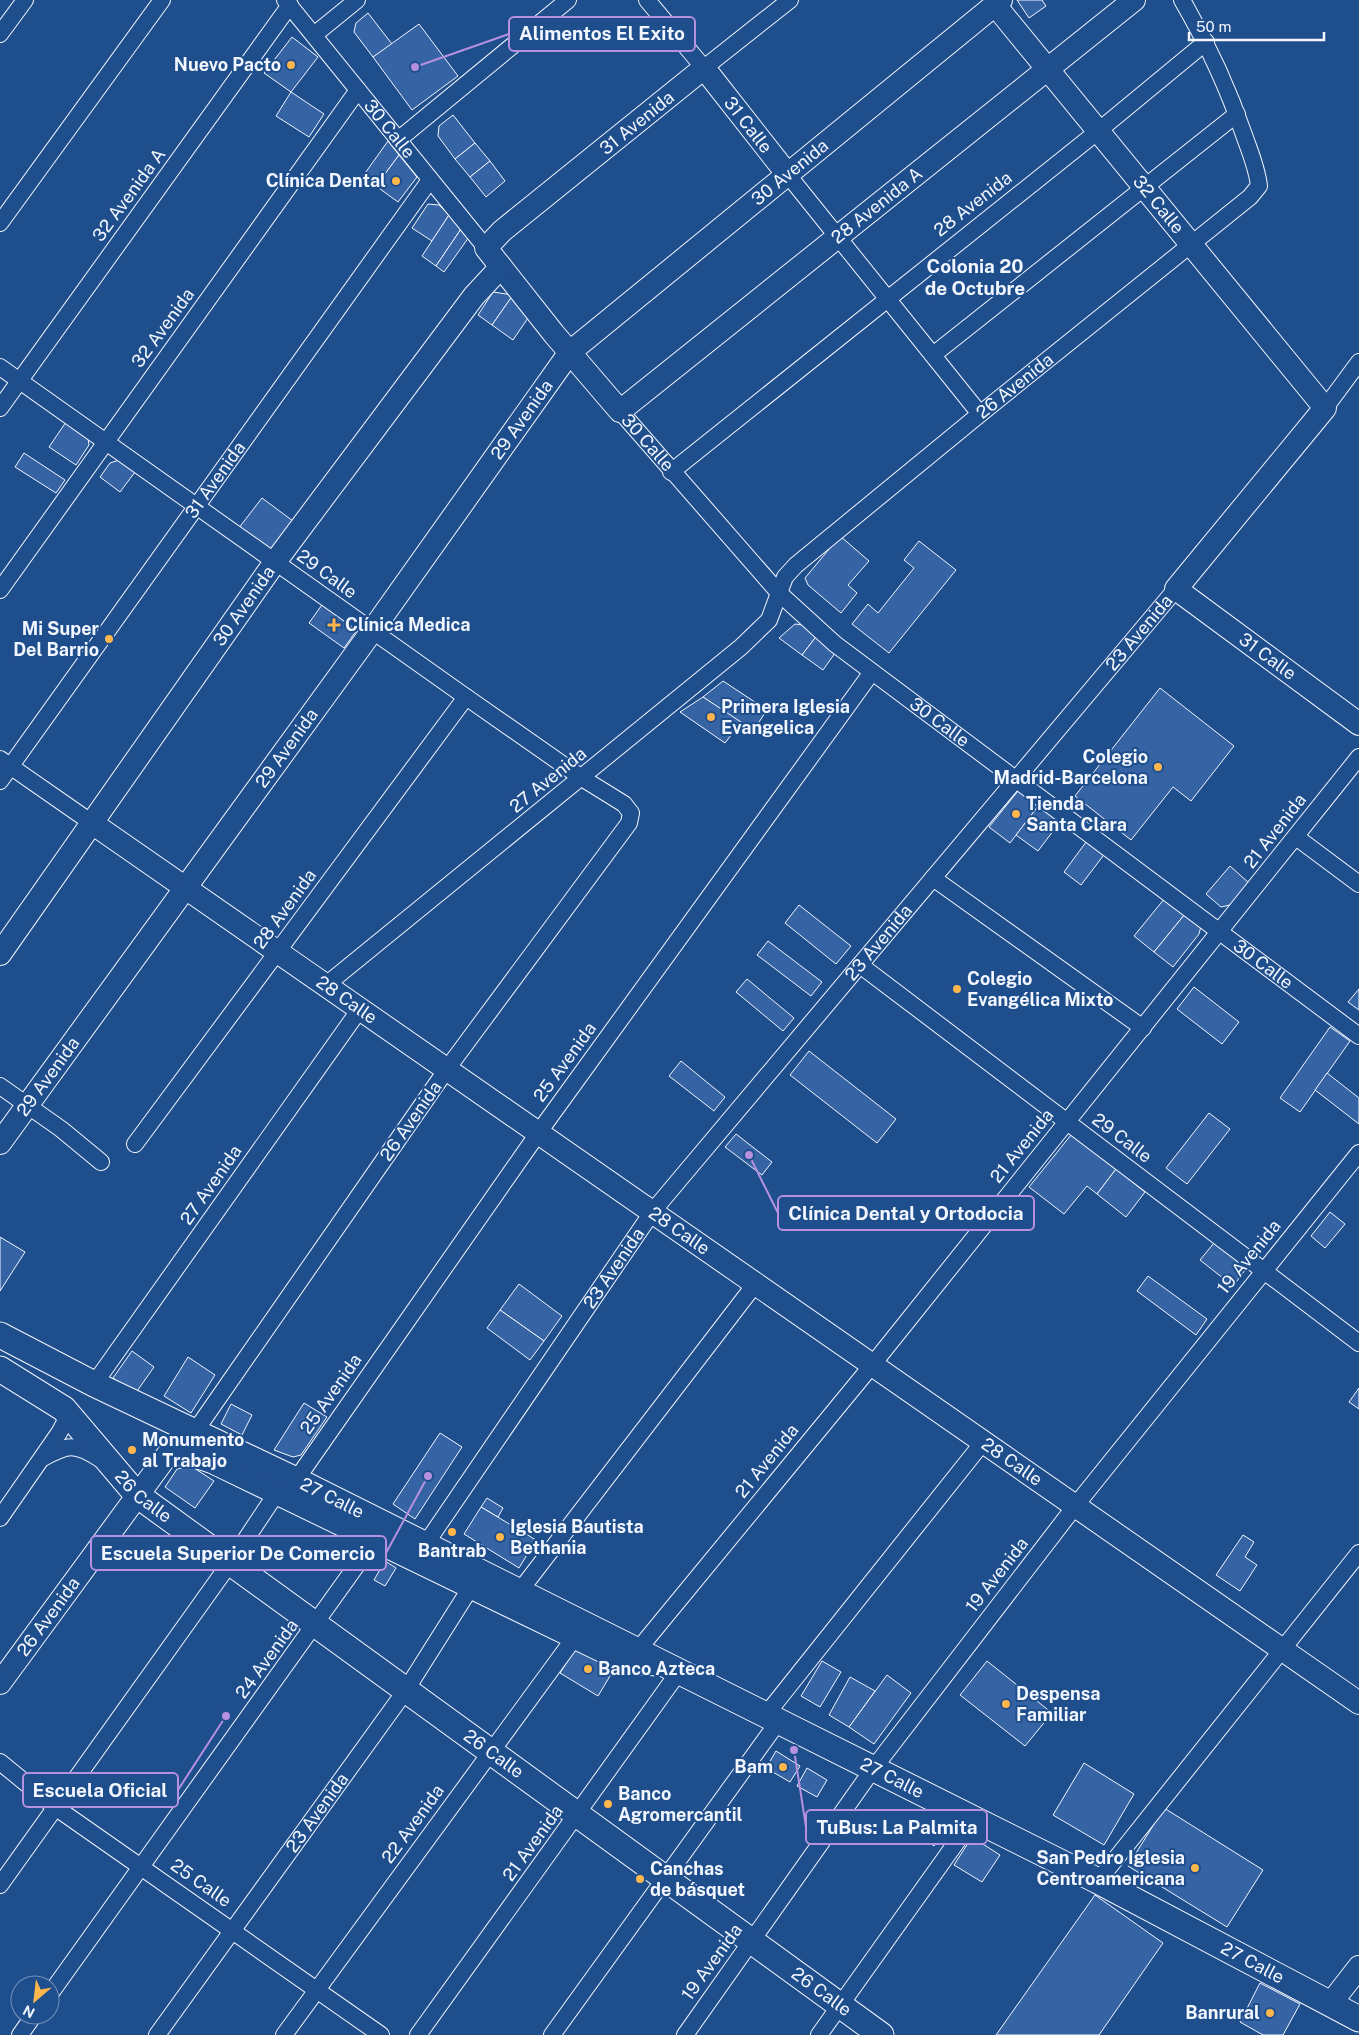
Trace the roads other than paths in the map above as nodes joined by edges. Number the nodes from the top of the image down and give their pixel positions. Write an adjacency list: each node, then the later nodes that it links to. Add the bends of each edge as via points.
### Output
1 (25, 0): 11 (street)
2 (162, 0): 23 (street)
3 (357, 0): 12 (street)
4 (568, 0): 19 (street)
5 (647, 0): 14 (street, 31 Calle)
6 (790, 0): 14 (street, 31 Avenida)
7 (1134, 0): 15 (street, 28 Avenida A)
8 (1182, 0): 13 (street)
9 (995, 2): 15 (street, 32 Calle); 20 (street, 30 Avenida)
10 (287, 3): 12 (street, 30 Calle); 33 (street, 32 Avenida A)
11 (0, 34)
12 (314, 35): 16 (street, 30 Calle)
13 (1206, 42): 17 (street); 18 (street, 28 Avenida)
14 (704, 68): 20 (street, 31 Calle); 26 (street, 31 Avenida, via 502,231)
15 (1047, 71): 18 (street, 32 Calle); 24 (street, 28 Avenida A)
16 (358, 90): 19 (street, 30 Calle); 38 (street, 32 Avenida)
17 (1237, 114): 22 (street); 25 (street, 26 Avenida, via 1259,186 1250,197)
18 (1097, 132): 22 (street, 32 Calle); 28 (street, 28 Avenida)
19 (398, 140): 21 (street, 30 Calle)
20 (788, 175): 24 (street, 31 Calle); 29 (street, 30 Avenida)
21 (430, 180): 26 (street, 30 Calle); 40 (street, 31 Avenida)
22 (1145, 190): 25 (street, 32 Calle); 30 (street)
23 (0, 223)
24 (837, 236): 28 (street, 31 Calle); 36 (street, 28 Avenida A)
25 (1190, 244): 35 (street, 32 Calle); 37 (street, 26 Avenida)
26 (486, 248): 27 (street, 30 Calle)
27 (501, 267): 29 (street, 30 Calle); 41 (street, 30 Avenida, via 474,296)
28 (887, 298): 30 (street, 31 Calle); 39 (street, 28 Avenida)
29 (574, 348): 36 (street, 30 Calle); 45 (street, 29 Avenida)
30 (933, 355): 37 (street, 31 Calle)
31 (1359, 362): 35 (street, 23 Avenida)
32 (0, 367): 33 (street, 29 Calle)
33 (20, 381): 34 (street, 32 Avenida A); 38 (street, 29 Calle)
34 (0, 408)
35 (1325, 408): 42 (street, 23 Avenida)
36 (620, 411): 39 (street, 30 Calle)
37 (980, 414): 44 (street, 26 Avenida, via 796,565 785,577)
38 (106, 442): 40 (street, 29 Calle); 43 (street, 32 Avenida)
39 (671, 472): 44 (street, 30 Calle)
40 (197, 506): 41 (street, 29 Calle); 50 (street, 31 Avenida)
41 (276, 562): 45 (street, 29 Calle); 55 (street, 30 Avenida)
42 (1176, 589): 48 (street, 31 Calle); 52 (street, 23 Avenida)
43 (0, 590)
44 (779, 593): 46 (street, 30 Calle, via 835,644); 51 (street, 27 Avenida, via 769,620 759,631)
45 (372, 631): 47 (street, 29 Calle); 59 (street, 29 Avenida)
46 (872, 672): 52 (street, 30 Calle); 72 (street, 25 Avenida)
47 (466, 697): 51 (street, 29 Calle); 61 (street, 28 Avenida)
48 (1359, 724)
49 (1359, 757): 56 (street, 21 Avenida)
50 (5, 763): 53 (street, 31 Avenida); 55 (street, 28 Calle)
51 (582, 778): 54 (street, 29 Calle, via 624,804); 64 (street, 27 Avenida)
52 (1016, 780): 57 (street, 23 Avenida); 60 (street, 30 Calle)
53 (0, 781)
54 (631, 813): 68 (street, 26 Avenida, via 629,823)
55 (92, 823): 59 (street, 28 Calle); 62 (street, 30 Avenida)
56 (1296, 837): 58 (street); 60 (street, 21 Avenida)
57 (933, 878): 63 (street, 23 Avenida); 66 (street)
58 (1359, 884)
59 (186, 888): 61 (street, 28 Calle); 70 (street, 29 Avenida)
60 (1220, 932): 66 (street, 21 Avenida); 67 (street, 30 Calle)
61 (278, 952): 64 (street, 28 Calle); 74 (street, 28 Avenida)
62 (0, 954)
63 (860, 965): 71 (street, 29 Calle); 77 (street, 23 Avenida)
64 (326, 985): 65 (street, 28 Calle)
65 (360, 1009): 68 (street, 28 Calle); 84 (street, 27 Avenida)
66 (1143, 1028): 71 (street, 21 Avenida)
67 (1359, 1036)
68 (447, 1069): 72 (street, 28 Calle); 86 (street, 26 Avenida)
69 (0, 1086): 70 (street)
70 (26, 1105): 73 (street, 29 Avenida); 76 (street)
71 (1067, 1122): 78 (street, 29 Calle); 82 (street, 21 Avenida)
72 (539, 1132): 77 (street, 28 Calle); 91 (street, 25 Avenida)
73 (0, 1143)
74 (135, 1144)
75 (1359, 1153): 78 (street, 19 Avenida)
76 (101, 1162)
77 (653, 1211): 79 (street, 28 Calle); 97 (street, 23 Avenida)
78 (1264, 1271): 81 (street, 29 Calle); 94 (street, 19 Avenida)
79 (756, 1283): 82 (street, 28 Calle); 101 (street)
80 (0, 1335): 84 (main road, 27 Calle)
81 (1359, 1343)
82 (872, 1364): 87 (street, 28 Calle); 105 (street, 21 Avenida)
83 (0, 1369): 85 (main road)
84 (94, 1384): 86 (main road, 27 Calle)
85 (64, 1409): 89 (street, via 65,1422); 90 (main road)
86 (194, 1433): 91 (main road, 27 Calle)
87 (984, 1442): 94 (street, 28 Calle); 110 (street)
88 (168, 1454): 91 (street, 27 Calle, via 200,1458); 92 (street, 26 Avenida)
89 (38, 1460): 90 (street, via 63,1447 72,1446 87,1451); 93 (street)
90 (110, 1466): 92 (main road, 26 Calle)
91 (286, 1487): 96 (street, 27 Calle); 97 (main road, 27 Calle); 99 (street, 25 Avenida)
92 (137, 1495): 99 (main road, 26 Calle); 107 (street, 26 Avenida)
93 (6, 1498): 95 (street)
94 (1076, 1505): 104 (street, 28 Calle); 113 (street, 19 Avenida)
95 (0, 1518)
96 (374, 1541): 100 (street, 27 Calle); 102 (street, 24 Avenida)
97 (425, 1545): 101 (main road, 27 Calle)
98 (1359, 1553): 104 (street)
99 (230, 1563): 102 (main road, 26 Calle); 114 (street, 25 Avenida)
100 (470, 1587): 103 (street, 27 Calle); 108 (street, 23 Avenida)
101 (519, 1592): 105 (main road, 27 Calle)
102 (316, 1625): 108 (main road, 26 Calle); 117 (street, 24 Avenida)
103 (576, 1637): 106 (street, 27 Calle, via 625,1662); 111 (street, 22 Avenida)
104 (1281, 1650): 109 (street, 28 Calle); 119 (street)
105 (637, 1651): 106 (main road, 27 Calle)
106 (671, 1669): 110 (main road, 27 Calle); 115 (street, 21 Avenida)
107 (0, 1683)
108 (406, 1690): 111 (main road, 26 Calle); 121 (street, 23 Avenida)
109 (1359, 1703)
110 (772, 1719): 113 (main road, 27 Calle); 118 (street)
111 (491, 1751): 115 (main road, 26 Calle); 125 (street, 22 Avenida)
112 (0, 1762): 114 (street, 25 Calle)
113 (873, 1769): 116 (main road, 27 Calle); 122 (street, 19 Avenida)
114 (56, 1807): 117 (street, 25 Calle); 120 (street, 25 Avenida)
115 (578, 1815): 118 (main road, 26 Calle); 132 (street, 21 Avenida)
116 (974, 1819): 119 (main road, 27 Calle); 127 (street)
117 (142, 1866): 121 (street, 25 Calle); 124 (street, 24 Avenida)
118 (664, 1878): 122 (main road, 26 Calle); 133 (street)
119 (1098, 1881): 126 (main road, 27 Calle)
120 (0, 1884)
121 (233, 1930): 125 (street, 25 Calle); 129 (street, 23 Avenida)
122 (752, 1941): 127 (main road, 26 Calle); 134 (street, 19 Avenida)
123 (1359, 1967): 126 (street)
124 (60, 1980)
125 (316, 1989): 130 (street, 22 Avenida); 131 (street, 25 Calle)
126 (1331, 2003): 128 (main road, 27 Calle)
127 (840, 2006): 135 (street); 136 (main road, 26 Calle)
128 (1359, 2019)
129 (157, 2035)
130 (284, 2035)
131 (381, 2035)
132 (418, 2035)
133 (552, 2035)
134 (685, 2035)
135 (819, 2035)
136 (881, 2035)

